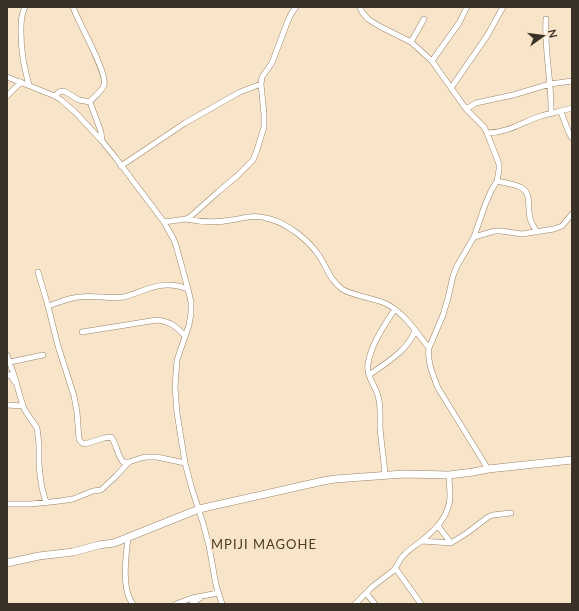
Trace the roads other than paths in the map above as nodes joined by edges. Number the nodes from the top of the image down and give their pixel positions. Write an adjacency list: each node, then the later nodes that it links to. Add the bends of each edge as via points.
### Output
1 (25, 7): 16 (street, via 21,19 21,44)
2 (73, 7): 20 (street, via 104,79 102,89)
3 (296, 7): 14 (street)
4 (360, 7): 9 (street, via 368,19)
5 (467, 7): 10 (street)
6 (503, 7): 17 (street, via 487,36)
7 (424, 19): 9 (street)
8 (546, 20): 15 (street)
9 (411, 42): 10 (street)
10 (432, 61): 17 (street)
11 (7, 77): 13 (street)
12 (572, 81): 15 (street)
13 (21, 82): 16 (street); 18 (street)
14 (261, 84): 28 (street, via 240,92 185,123); 31 (street, via 264,127 253,160)
15 (550, 84): 22 (street, via 476,103); 24 (street)
16 (30, 85): 19 (street)
17 (451, 88): 22 (street)
18 (7, 96)
19 (55, 96): 20 (street, via 64,91 79,100); 27 (street, via 75,112)
20 (90, 102): 27 (street)
21 (572, 108): 23 (street)
22 (466, 109): 25 (street)
23 (561, 112): 24 (street); 26 (street)
24 (551, 113): 25 (street, via 508,130)
25 (488, 133): 29 (street, via 499,164)
26 (572, 138)
27 (102, 141): 28 (street)
28 (121, 166): 32 (street)
29 (497, 182): 33 (street, via 522,188 526,192 529,216); 34 (street, via 485,205)
30 (572, 214): 33 (street, via 562,226)
31 (186, 219): 32 (street); 38 (street, via 218,222 255,216 283,224 305,240 318,254 335,282 343,289 384,302)
32 (164, 222): 36 (street, via 174,240)
33 (537, 232): 34 (street, via 522,234 495,231)
34 (474, 237): 42 (street, via 457,266 443,315)
35 (38, 272): 37 (street)
36 (188, 289): 37 (street, via 163,284 124,297 79,297); 41 (street, via 191,312)
37 (48, 306): 52 (street, via 74,396 79,439 85,444 111,438 122,460)
38 (395, 309): 39 (street); 47 (street, via 370,355)
39 (415, 331): 42 (street); 47 (street, via 403,349)
40 (82, 332): 41 (street, via 157,320 174,325)
41 (185, 336): 53 (street, via 178,360 175,387)
42 (429, 348): 54 (street, via 429,362 438,388)
43 (7, 355): 45 (street)
44 (43, 355): 45 (street)
45 (10, 362): 48 (street)
46 (7, 374): 48 (street)
47 (369, 375): 55 (street, via 379,398)
48 (17, 384): 50 (street)
49 (7, 405): 50 (street)
50 (22, 406): 57 (street, via 37,428 39,470)
51 (572, 460): 54 (street)
52 (129, 462): 53 (street, via 157,457); 57 (street, via 101,490 73,499)
53 (185, 463): 59 (street)
54 (488, 469): 56 (street)
55 (385, 475): 56 (street); 59 (street, via 329,480)
56 (449, 475): 61 (street, via 449,506)
57 (46, 503): 58 (street)
58 (7, 504)
59 (199, 510): 62 (street); 67 (street)
60 (511, 512): 64 (street, via 488,517)
61 (438, 526): 63 (street); 64 (street)
62 (128, 538): 65 (street, via 73,552); 70 (street, via 125,565)
63 (422, 541): 64 (street); 66 (street, via 404,555)
64 (451, 543)
65 (7, 563)
66 (396, 569): 68 (street); 76 (street)
67 (218, 593): 69 (street); 73 (street)
68 (366, 593): 74 (street); 75 (street)
69 (204, 595): 71 (street); 72 (street)
70 (131, 604)
71 (176, 604)
72 (191, 604)
73 (222, 604)
74 (355, 604)
75 (375, 604)
76 (421, 604)

